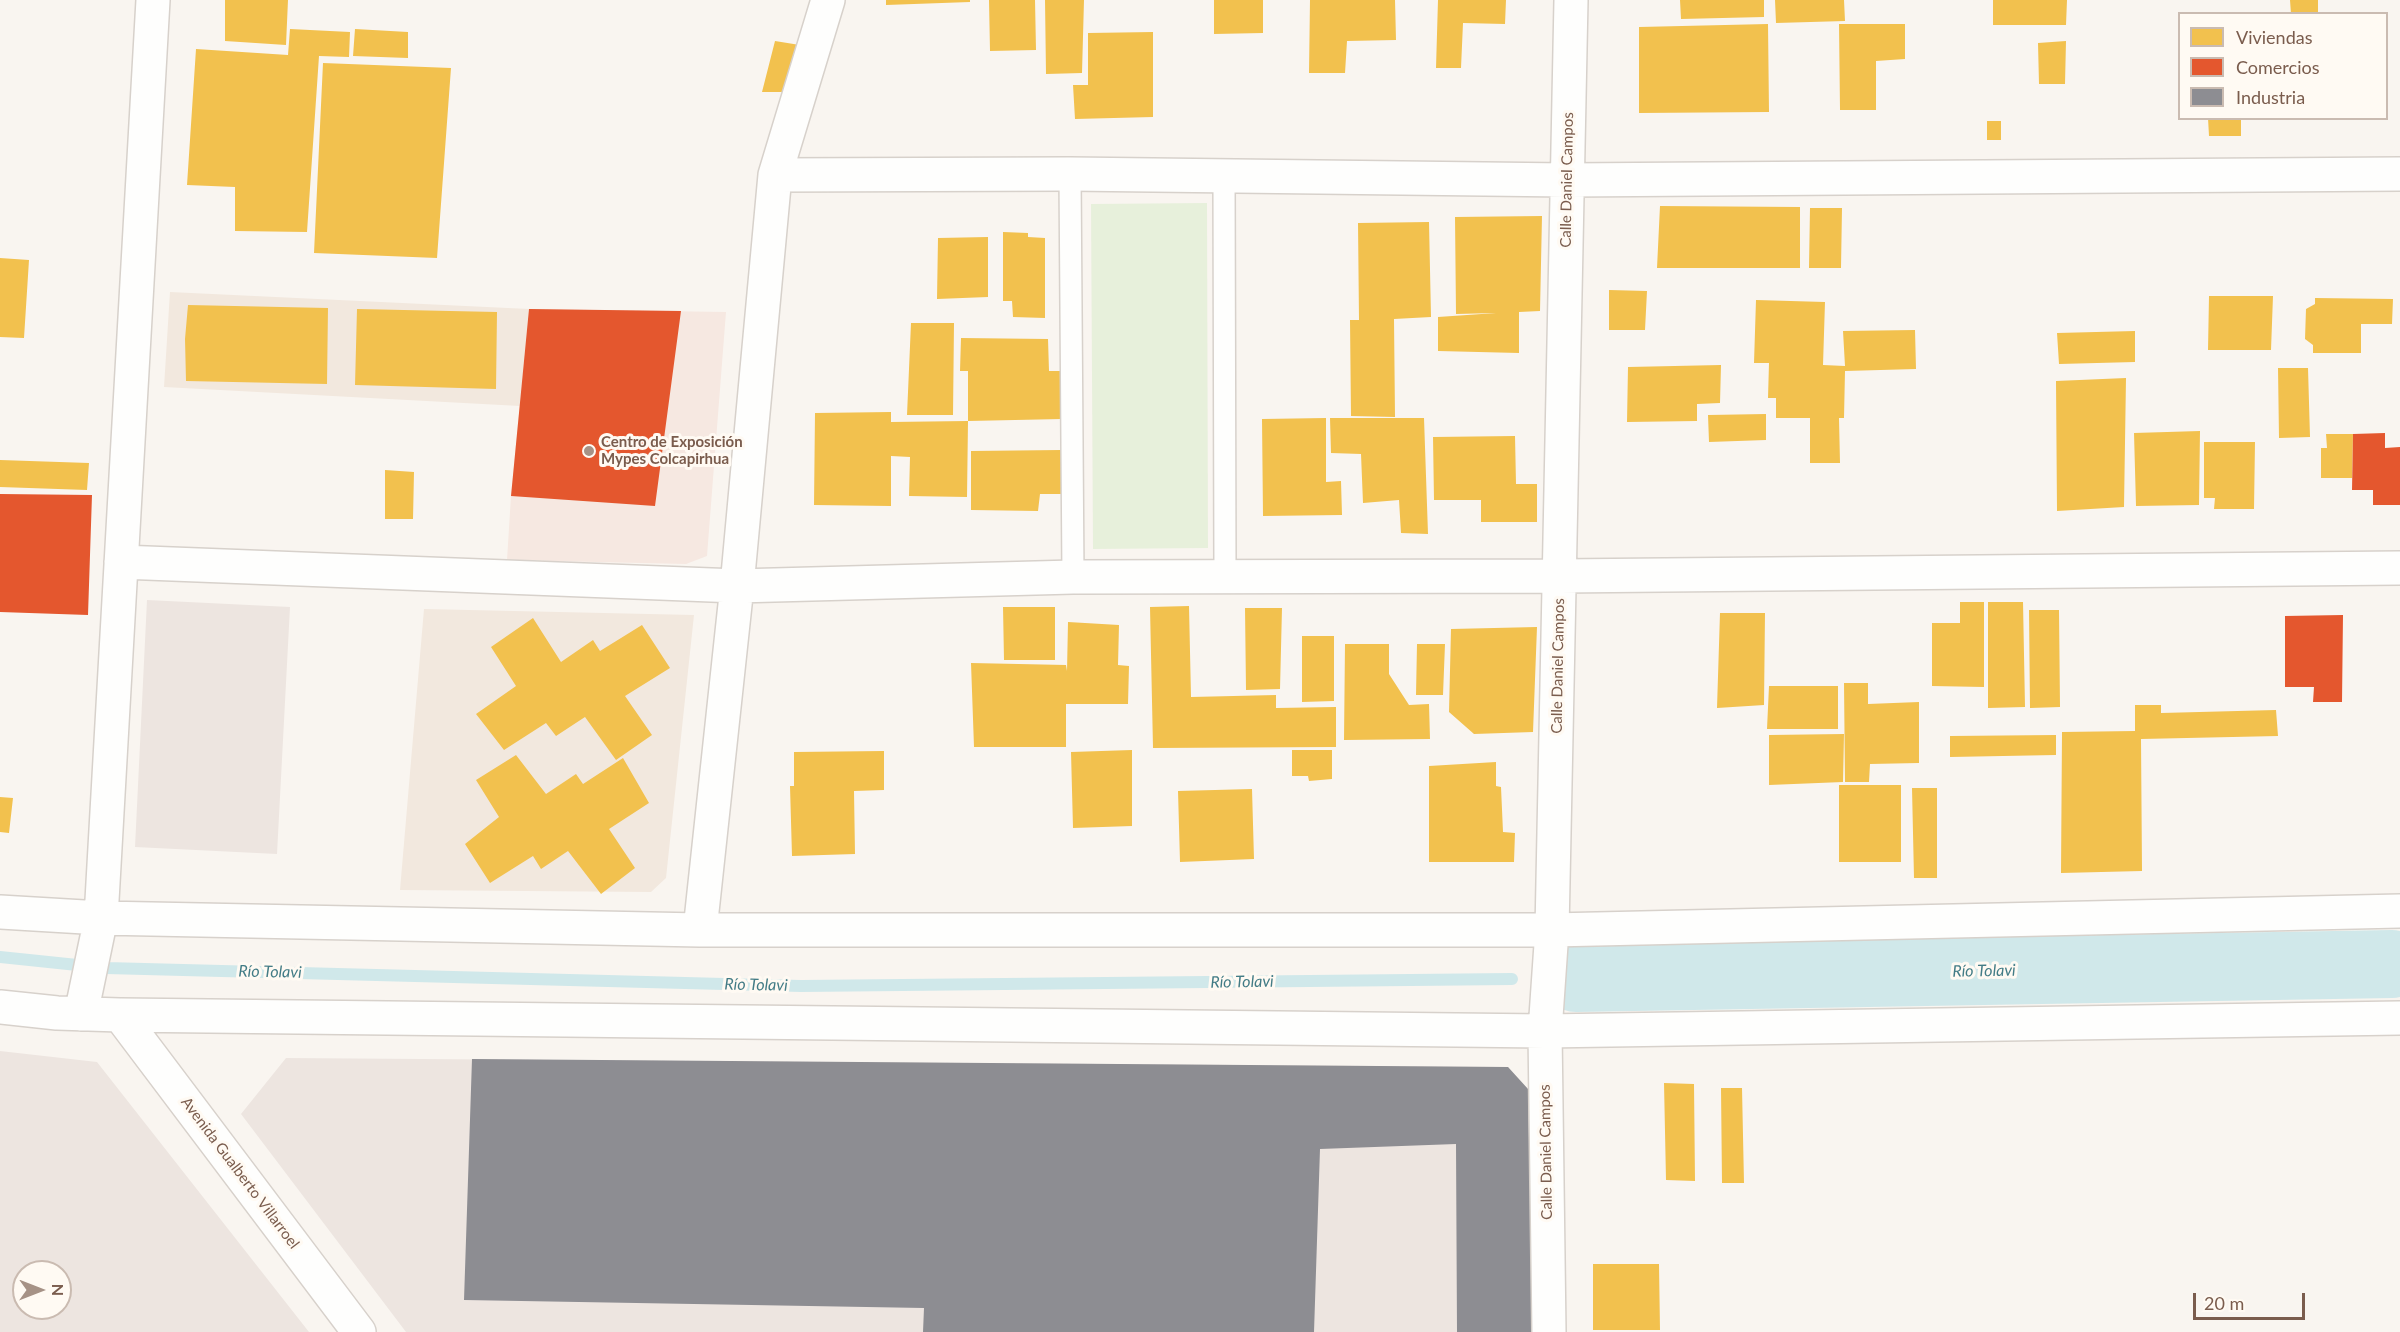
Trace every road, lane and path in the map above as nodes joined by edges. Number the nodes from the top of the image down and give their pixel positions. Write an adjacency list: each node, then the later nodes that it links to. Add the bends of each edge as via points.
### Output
1 (153, 0): 9 (street)
2 (828, 0): 6 (street)
3 (1571, 0): 8 (street, Calle Daniel Campos)
4 (1070, 174): 6 (street); 7 (street); 12 (lane)
5 (2400, 174): 8 (street)
6 (775, 175): 14 (street)
7 (1224, 175): 8 (street); 13 (lane)
8 (1567, 180): 11 (street, Calle Daniel Campos)
9 (121, 562): 14 (street); 17 (street)
10 (2400, 568): 11 (street)
11 (1560, 576): 13 (street); 19 (street, Calle Daniel Campos)
12 (1073, 577): 13 (street); 14 (street)
13 (1226, 577)
14 (736, 586): 18 (street)
15 (2400, 911): 19 (street)
16 (0, 912): 17 (street)
17 (101, 918): 18 (street); 20 (street)
18 (700, 930): 19 (street)
19 (1552, 930): 24 (street, Calle Daniel Campos)
20 (87, 984): 21 (street); 22 (street)
21 (0, 1007)
22 (120, 1015): 24 (street); 25 (street, Avenida Gualberto Villarroel)
23 (2400, 1017): 24 (street)
24 (1545, 1031): 26 (street, Calle Daniel Campos)
25 (359, 1332)
26 (1549, 1332)

